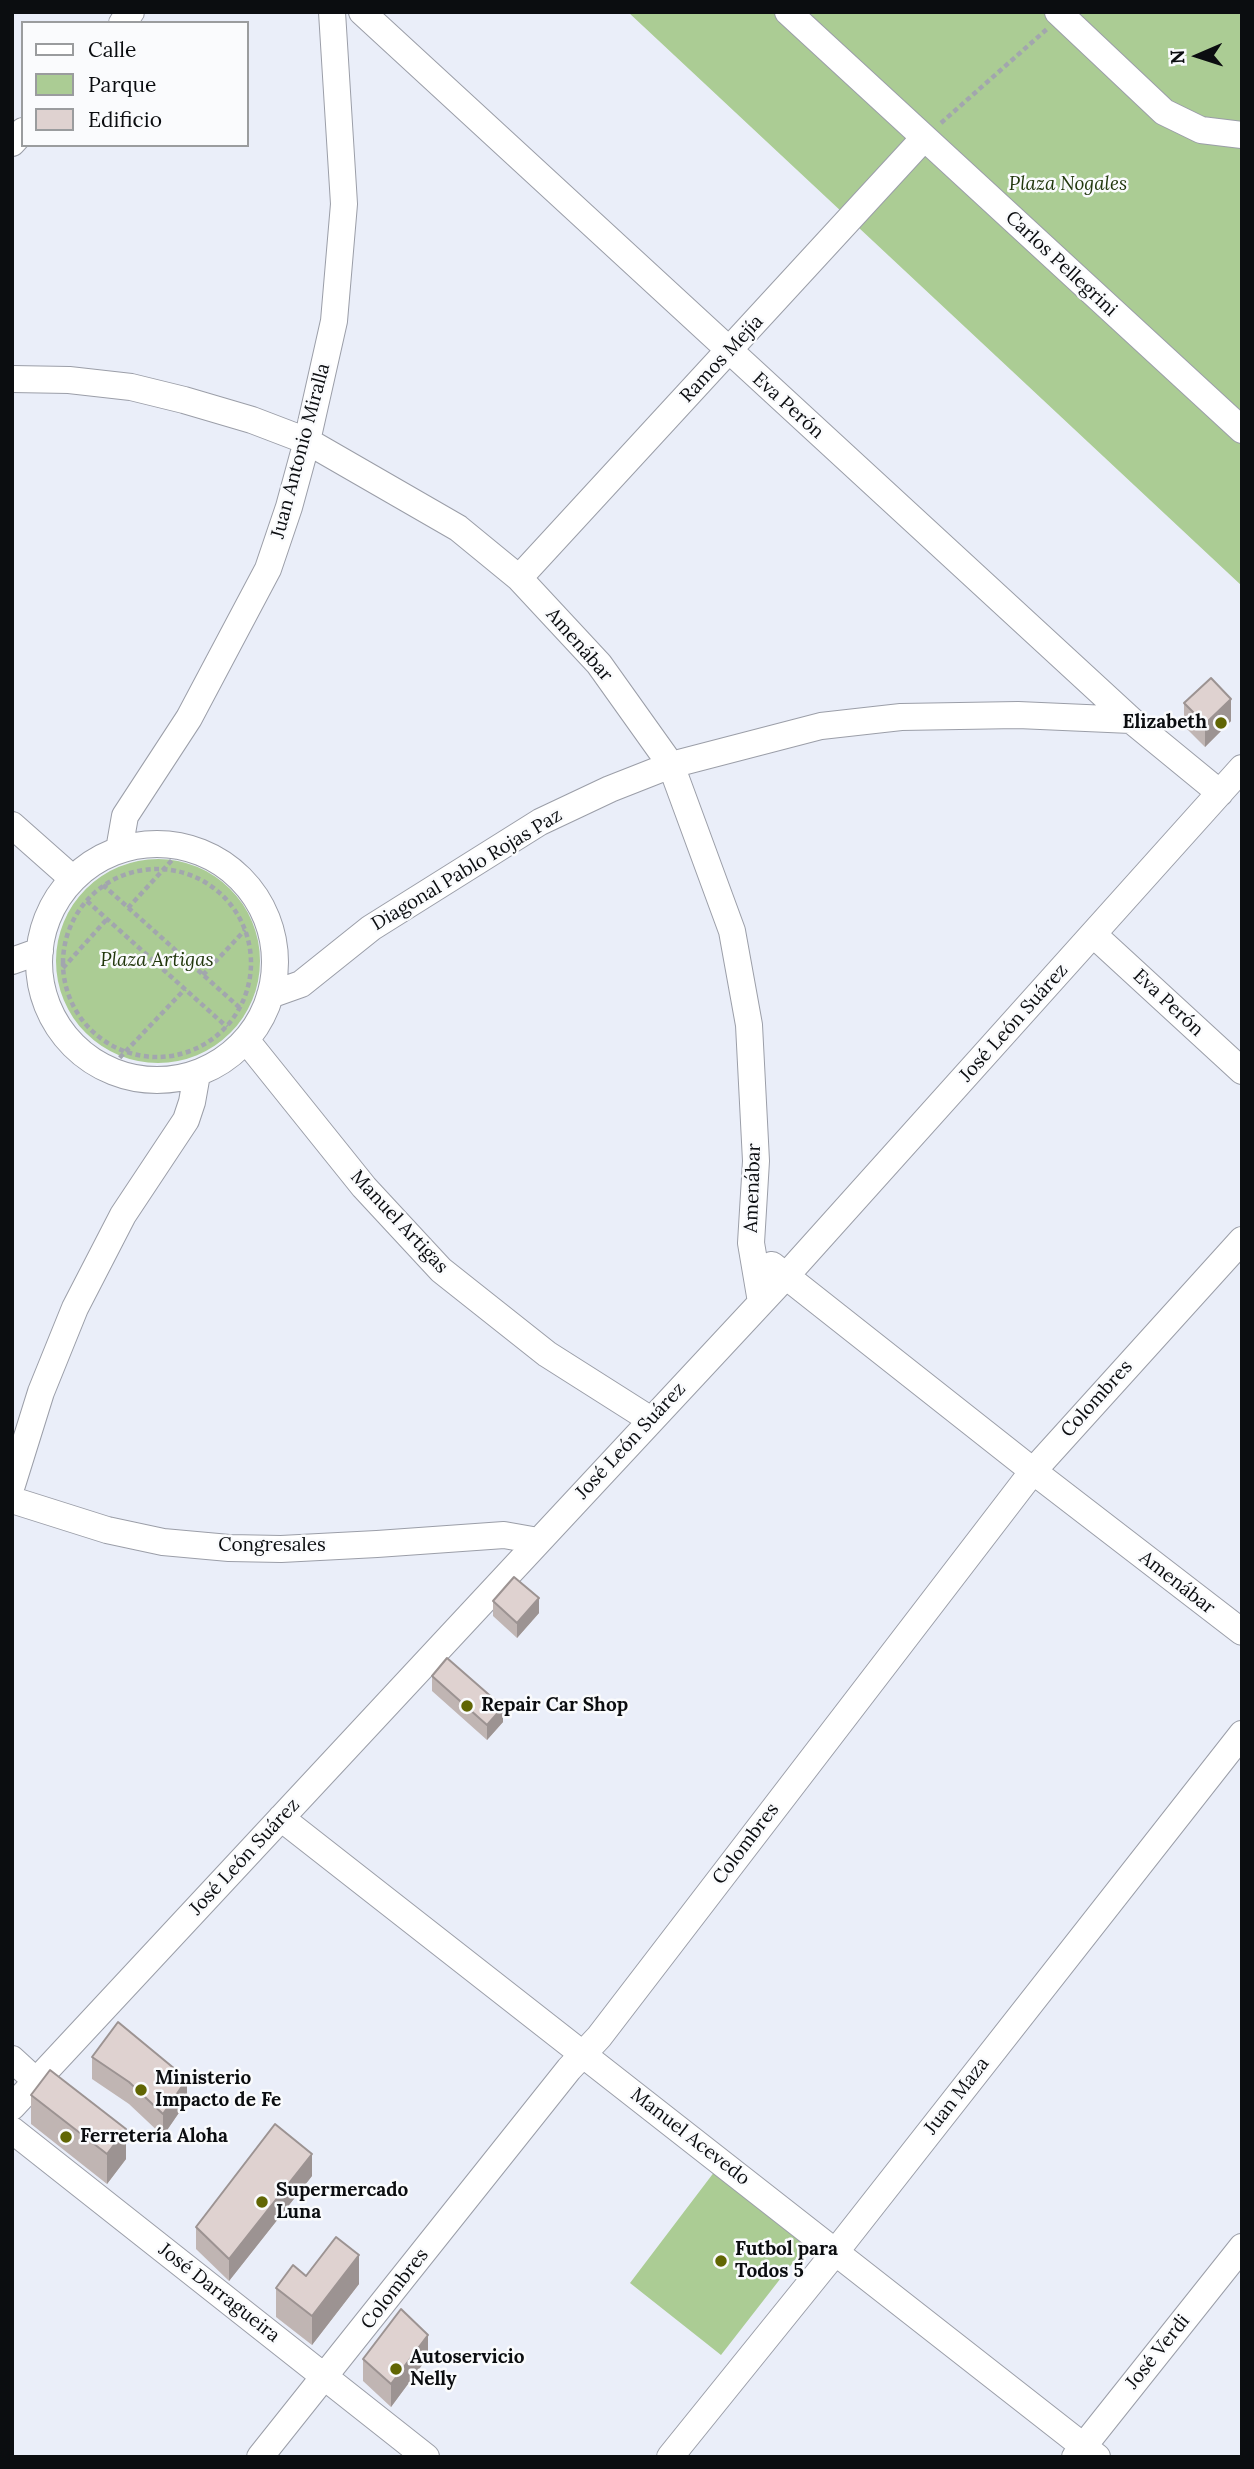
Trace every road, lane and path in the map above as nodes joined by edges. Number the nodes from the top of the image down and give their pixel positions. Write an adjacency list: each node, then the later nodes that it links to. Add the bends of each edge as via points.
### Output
1 (332, 12): 10 (street, Juan Antonio Miralla, via 344,204 334,321)
2 (362, 12): 7 (street, Eva Perón)
3 (788, 12): 6 (street, Carlos Pellegrini)
4 (1060, 14): 5 (street, via 1164,113 1201,130); 6 (path)
5 (1242, 135)
6 (924, 138): 7 (street, Ramos Mejía); 9 (street, Carlos Pellegrini)
7 (729, 352): 11 (street, Ramos Mejía); 12 (street, Eva Perón)
8 (12, 379): 10 (street, Amenábar, via 131,387 252,420)
9 (1242, 430)
10 (307, 441): 11 (street, Amenábar, via 458,528); 18 (street, Juan Antonio Miralla, via 268,569 189,718 125,816)
11 (519, 578): 13 (street, Amenábar, via 599,664)
12 (1131, 720): 13 (street, Diagonal Pablo Rojas Paz, via 1018,715 901,717 821,726); 15 (street, Eva Perón)
13 (671, 765): 31 (street, Diagonal Pablo Rojas Paz, via 540,822 371,928 301,984); 38 (street, Amenábar, via 732,931 748,1025 756,1161)
14 (1242, 768): 15 (street, José León Suárez)
15 (1220, 793): 25 (street, José León Suárez)
16 (12, 825): 21 (street)
17 (184, 847): 18 (street, via 151,844); 19 (path); 31 (street, via 214,858 239,877 259,902 271,932 275,963)
18 (119, 850): 21 (street, via 94,862)
19 (165, 869): 20 (path, via 129,872); 22 (path); 24 (path, via 193,875 220,892)
20 (103, 885): 21 (path); 22 (path)
21 (80, 890): 23 (path); 26 (street, via 50,912); 28 (path, via 78,911 65,938)
22 (128, 908): 29 (path)
23 (107, 919): 28 (path); 30 (path)
24 (245, 930): 29 (path); 32 (path, via 251,949 250,981)
25 (1094, 935): 35 (street, Eva Perón); 39 (street, José León Suárez)
26 (40, 951): 27 (street); 34 (street, via 42,988 55,1022 78,1050)
27 (12, 961)
28 (62, 968): 34 (path, via 69,998 84,1024 107,1044)
29 (203, 975): 32 (path)
30 (185, 989): 33 (path); 34 (path)
31 (270, 995): 33 (street, via 261,1019)
32 (240, 1008): 33 (path)
33 (236, 1034): 34 (path, via 219,1035 194,1051 164,1058 135,1056); 36 (street, via 215,1066); 41 (street, Manuel Artigas, via 364,1187 441,1270 547,1354)
34 (117, 1061): 36 (street, via 137,1079)
35 (1242, 1071)
36 (197, 1074): 43 (street, via 186,1120 122,1215 75,1308 41,1392)
37 (1242, 1240): 42 (street, Colombres)
38 (751, 1246): 39 (street, Amenábar); 40 (street, Amenábar)
39 (785, 1277): 40 (street, José León Suárez); 42 (street, Amenábar)
40 (761, 1302): 41 (street, José León Suárez)
41 (651, 1420): 45 (street, José León Suárez)
42 (1032, 1471): 46 (street, Amenábar); 50 (street, Colombres)
43 (12, 1485)
44 (12, 1500): 45 (street, Congresales, via 163,1542 229,1548 349,1546 504,1535)
45 (538, 1541): 48 (street, José León Suárez)
46 (1242, 1632)
47 (1242, 1734): 56 (street, Juan Maza)
48 (281, 1818): 50 (street, Manuel Acevedo); 52 (street, José León Suárez)
49 (12, 2052): 51 (street)
50 (584, 2054): 56 (street, Manuel Acevedo); 57 (street, Colombres)
51 (13, 2059): 52 (street)
52 (36, 2081): 53 (street, José León Suárez)
53 (12, 2107)
54 (12, 2130): 57 (street, José Darragueira)
55 (1242, 2247): 58 (street, José Verdi)
56 (837, 2250): 58 (street, Manuel Acevedo); 61 (street, Juan Maza)
57 (325, 2376): 59 (street, Colombres); 60 (street, José Darragueira)
58 (1085, 2453)
59 (260, 2457)
60 (426, 2457)
61 (670, 2457)

